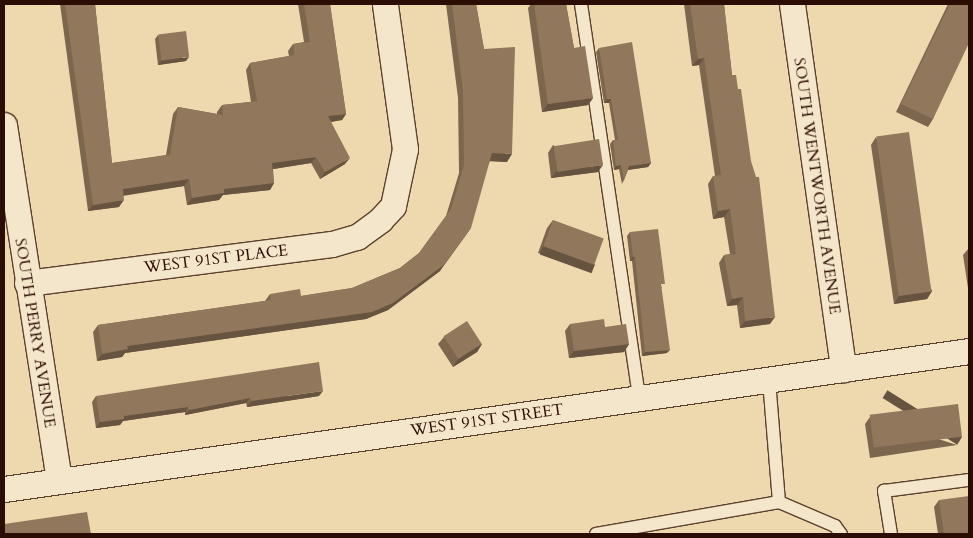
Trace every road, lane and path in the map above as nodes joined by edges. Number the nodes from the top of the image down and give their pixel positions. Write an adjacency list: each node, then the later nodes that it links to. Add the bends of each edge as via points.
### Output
1 (385, 4): 5 (street, WEST 91ST PLACE, via 405,149 393,206 357,237 332,244)
2 (581, 4): 9 (lane)
3 (792, 4): 7 (street, SOUTH WENTWORTH AVENUE)
4 (4, 125): 5 (street, SOUTH PERRY AVENUE)
5 (27, 283): 11 (street, SOUTH PERRY AVENUE)
6 (969, 351): 7 (street, WEST 91ST STREET)
7 (843, 369): 8 (street, WEST 91ST STREET)
8 (769, 380): 9 (street, WEST 91ST STREET); 13 (lane)
9 (639, 398): 11 (street, WEST 91ST STREET)
10 (969, 480): 16 (lane, via 884,491)
11 (59, 481): 12 (street, WEST 91ST STREET)
12 (4, 489)
13 (779, 502): 14 (lane); 15 (lane, via 836,526)
14 (596, 534)
15 (841, 534)
16 (892, 534)

